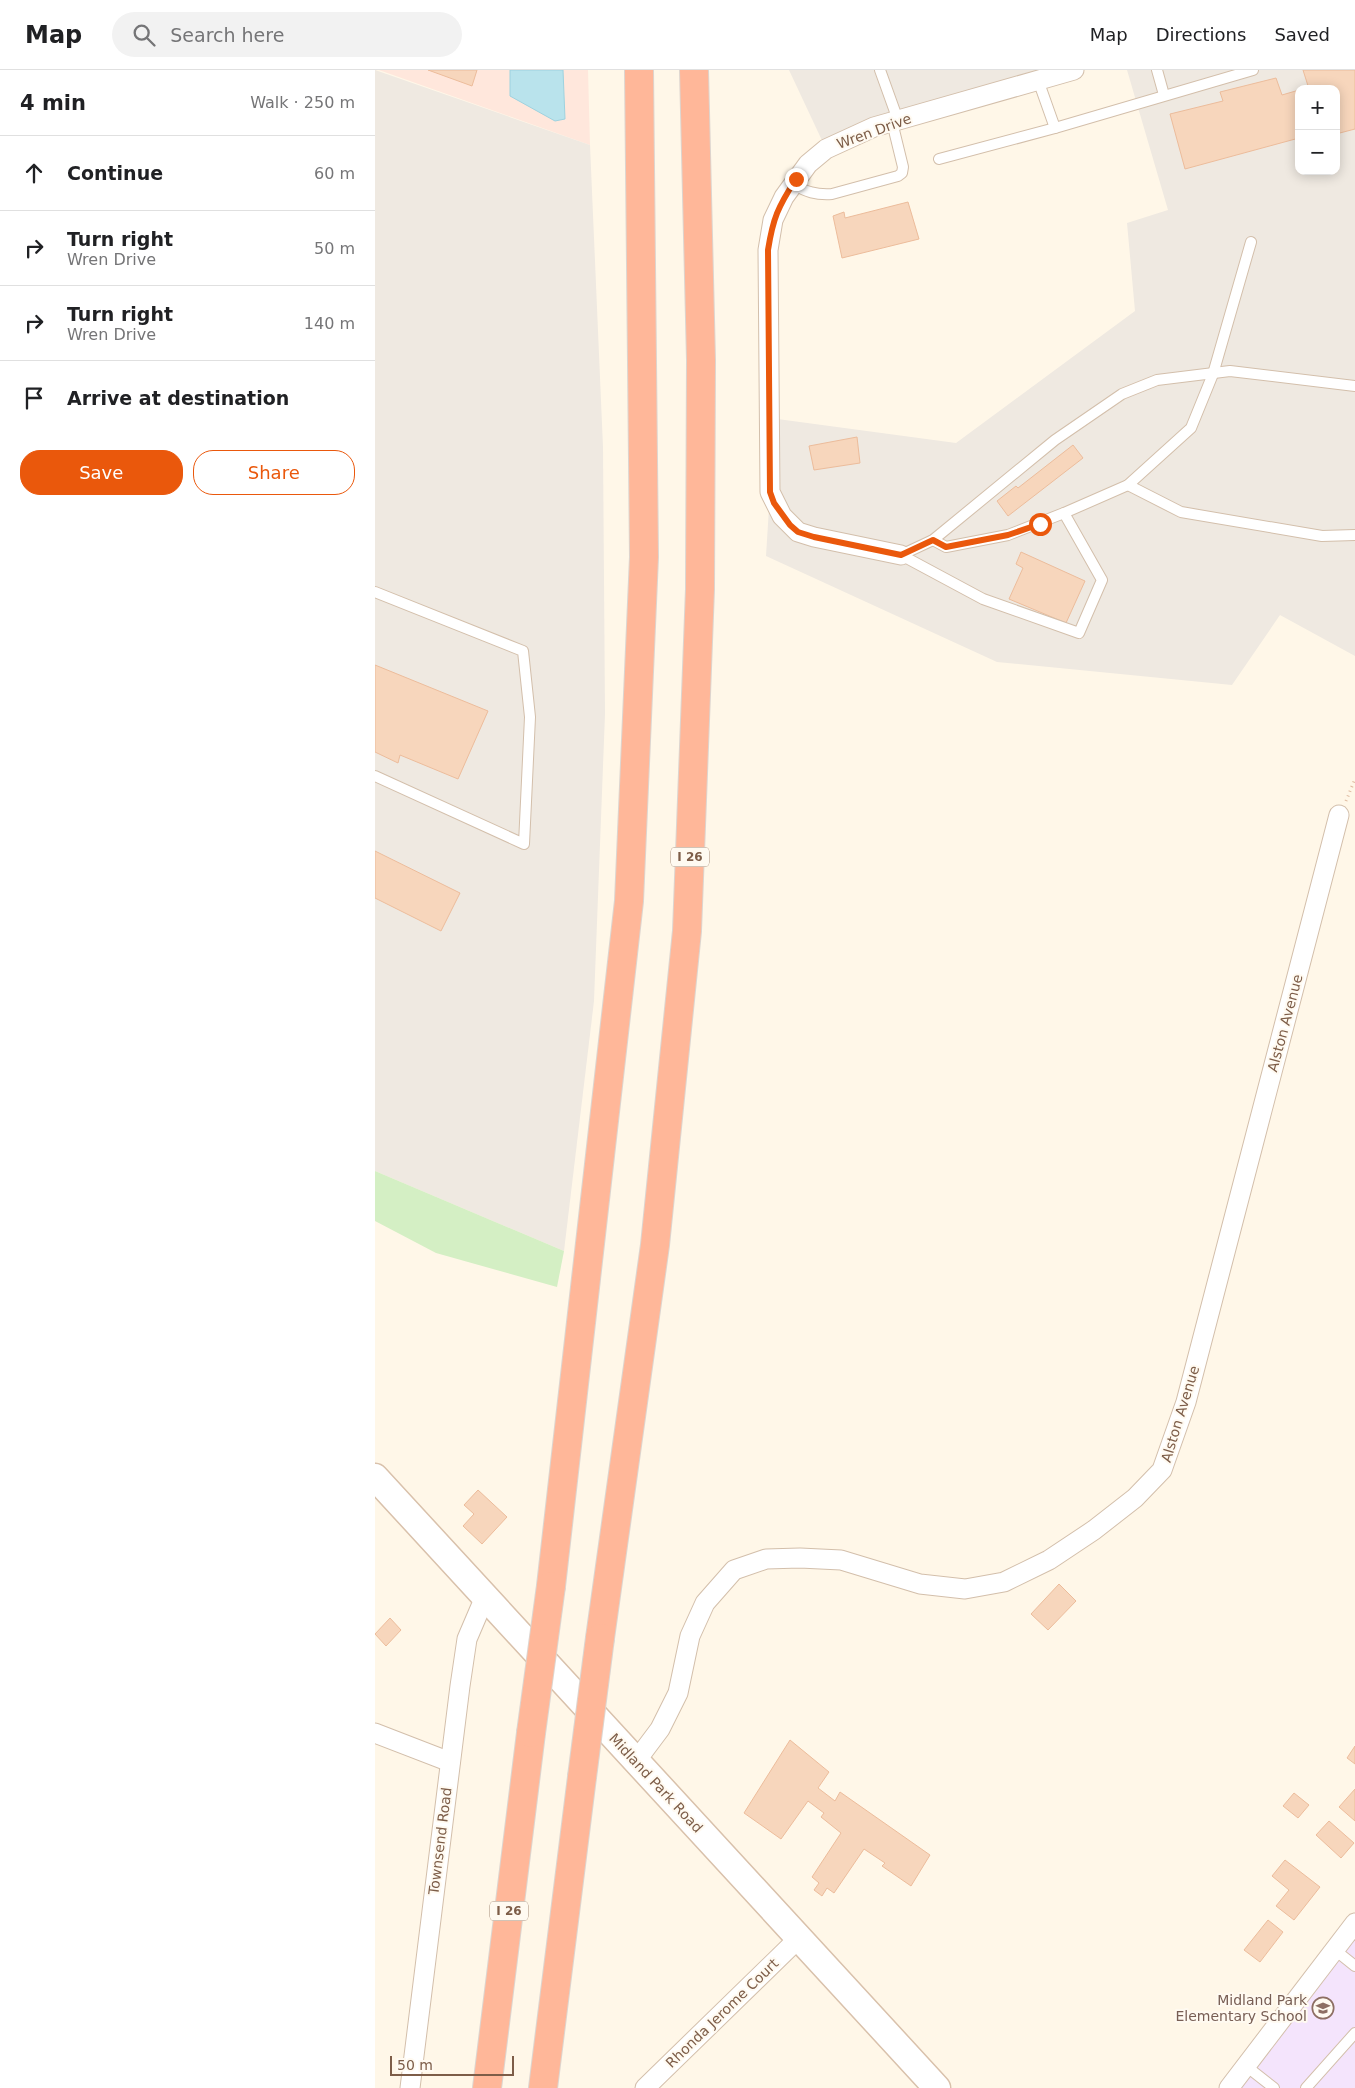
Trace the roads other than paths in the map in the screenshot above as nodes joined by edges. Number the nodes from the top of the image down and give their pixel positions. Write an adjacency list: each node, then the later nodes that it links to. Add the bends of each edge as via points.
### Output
1 (639, 70): 36 (highway, I 26, bridge, via 644,557 629,901 551,1586)
2 (694, 70): 37 (highway, I 26, bridge, via 701,360 701,589 687,931 655,1245 600,1638)
3 (880, 70): 9 (lane)
4 (1074, 70): 7 (street, Wren Drive)
5 (1157, 70): 8 (lane)
6 (1253, 70): 8 (lane)
7 (1042, 76): 9 (street, Wren Drive); 10 (lane)
8 (1164, 95): 10 (lane)
9 (895, 121): 12 (street, Wren Drive, via 825,149); 12 (lane, via 903,167 898,176 827,194 809,193)
10 (1055, 128): 11 (lane)
11 (939, 159)
12 (793, 184): 20 (street, Wren Drive, via 773,220 768,250 770,492 782,516 798,532)
13 (1251, 242): 14 (lane)
14 (1213, 374): 15 (lane, via 1230,371); 16 (lane, via 1191,428); 19 (lane, via 1157,380 1121,394 1055,440)
15 (1355, 386)
16 (1128, 486): 17 (lane); 18 (lane, via 1181,512 1322,536)
17 (1064, 513): 19 (lane, via 1008,535 946,547); 20 (lane, via 1102,580 1079,633 983,599)
18 (1355, 535)
19 (933, 540): 20 (lane)
20 (901, 555)
21 (375, 592): 22 (lane, via 523,651 530,717 524,844)
22 (375, 776)
23 (1339, 816): 27 (street, Alston Avenue, via 1185,1402 1162,1470 1135,1498 1094,1530 1049,1560 1004,1582 965,1589 920,1584 841,1560 800,1558 767,1559 734,1570 705,1603 690,1636 678,1693 660,1729)
24 (375, 1477): 25 (street, Midland Park Road)
25 (485, 1597): 27 (street, Midland Park Road); 28 (street, Townsend Road, via 467,1639)
26 (375, 1733): 28 (street)
27 (636, 1761): 30 (street, Midland Park Road)
28 (450, 1762): 35 (street, Townsend Road)
29 (1355, 1923): 31 (street)
30 (799, 1938): 38 (street, Rhonda Jerome Court); 39 (street, Midland Park Road)
31 (1335, 1950): 32 (lane); 34 (street)
32 (1355, 1966)
33 (1355, 2033): 42 (lane)
34 (1246, 2066): 40 (street); 41 (lane)
35 (410, 2088)
36 (487, 2088)
37 (543, 2088)
38 (645, 2088)
39 (937, 2088)
40 (1229, 2088)
41 (1274, 2088)
42 (1306, 2088)

